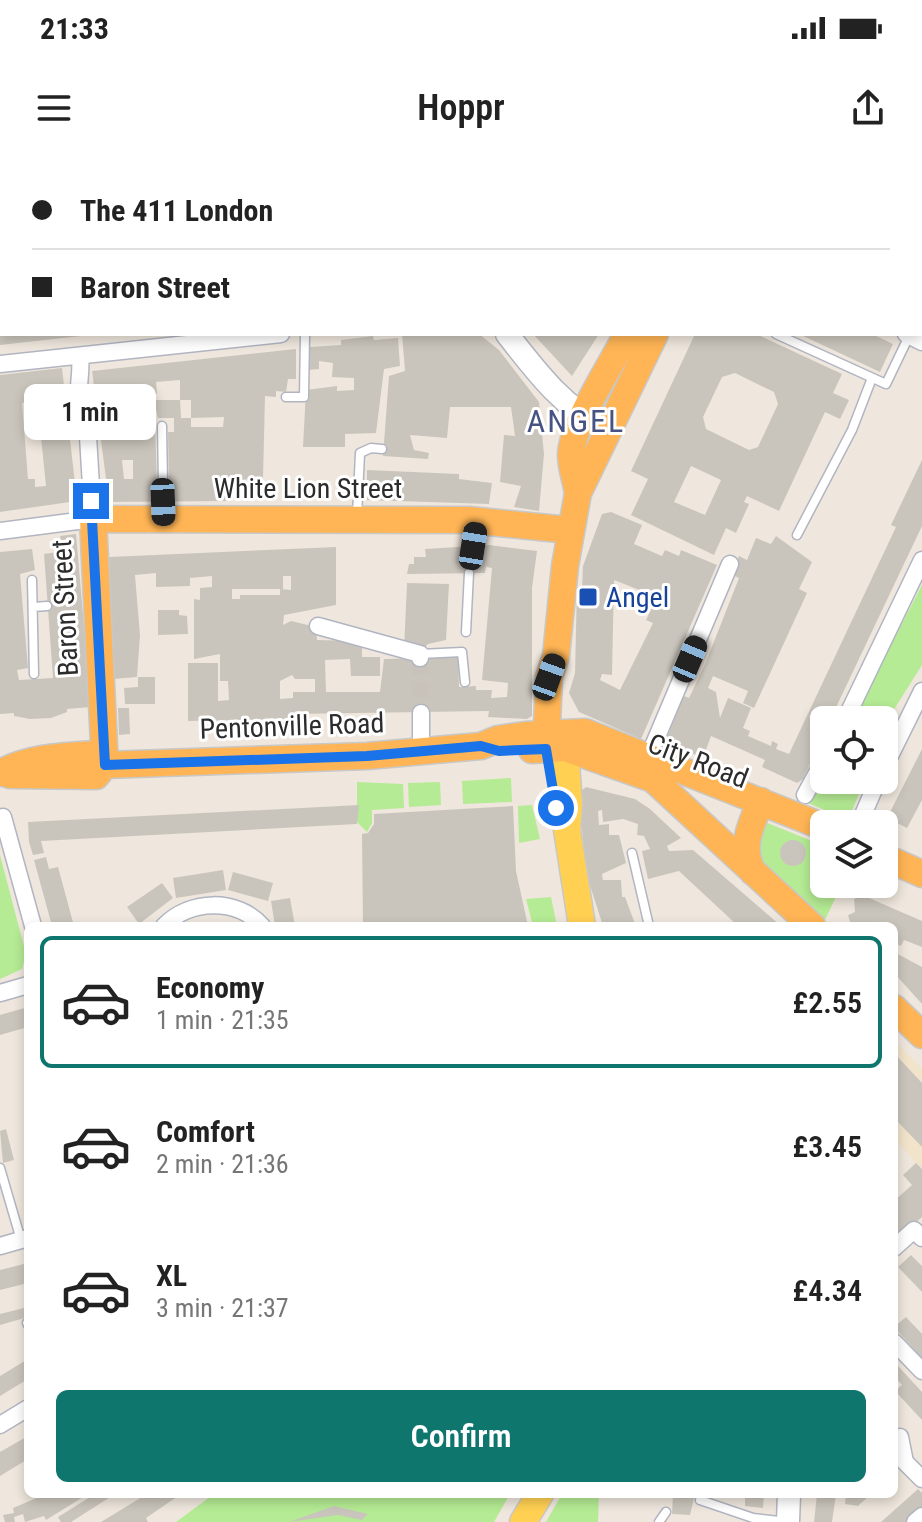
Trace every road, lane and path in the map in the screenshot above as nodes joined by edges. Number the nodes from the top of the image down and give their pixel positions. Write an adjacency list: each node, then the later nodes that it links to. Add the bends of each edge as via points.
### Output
1 (242, 336): 8 (street)
2 (305, 336): 12 (lane, via 304,397)
3 (509, 336): 13 (main road)
4 (626, 336): 13 (highway)
5 (654, 336): 15 (highway)
6 (780, 336): 11 (lane)
7 (912, 337): 11 (lane, via 886,384)
8 (163, 340): 9 (street)
9 (80, 356): 10 (street); 19 (street, Baron Street, via 82,376 77,385 79,404 85,408)
10 (0, 364)
11 (872, 378): 23 (lane, via 852,430)
12 (286, 397)
13 (582, 418): 15 (main road); 18 (highway, via 571,454)
14 (162, 426): 17 (lane)
15 (607, 429): 18 (highway)
16 (382, 449): 20 (lane, via 364,449 357,459)
17 (163, 484)
18 (578, 493): 21 (highway)
19 (93, 519): 20 (highway, White Lion Street, via 164,515); 22 (street, White Lion Street); 41 (highway, Baron Street, via 90,604)
20 (357, 520): 21 (highway, White Lion Street, via 475,533)
21 (569, 530): 38 (highway, via 556,656 549,677)
22 (0, 531)
23 (797, 535)
24 (922, 560): 36 (street)
25 (730, 564): 42 (street)
26 (469, 573): 31 (lane)
27 (32, 580): 29 (lane)
28 (47, 606): 29 (lane)
29 (33, 607): 33 (lane)
30 (318, 626): 32 (street)
31 (466, 632)
32 (420, 656): 34 (lane, via 462,652)
33 (34, 674)
34 (465, 682)
35 (922, 691): 39 (street)
36 (852, 706)
37 (421, 713): 40 (street)
38 (555, 740): 40 (highway, Pentonville Road, via 498,739 481,746); 42 (highway, City Road, via 585,732); 58 (main road, via 569,805 567,830)
39 (898, 740)
40 (421, 752): 41 (highway, Pentonville Road)
41 (105, 765): 43 (highway, Pentonville Road, via 95,754 74,755 18,763)
42 (645, 765): 45 (highway, City Road); 47 (highway, City Road)
43 (0, 773)
44 (810, 786): 46 (street)
45 (668, 790): 47 (highway, City Road); 53 (highway)
46 (805, 795)
47 (757, 809): 49 (highway, City Road); 50 (highway, City Road); 53 (highway, via 746,850)
48 (8, 816): 55 (street)
49 (810, 823)
50 (810, 838)
51 (632, 853): 59 (lane)
52 (898, 864): 54 (highway)
53 (753, 872): 60 (highway)
54 (922, 874)
55 (32, 922)
56 (168, 922): 57 (street, via 176,913 230,906)
57 (258, 922)
58 (581, 922)
59 (648, 922)
60 (808, 922)
61 (24, 986): 62 (street)
62 (0, 993)
63 (898, 1012): 64 (highway)
64 (922, 1035)
65 (0, 1168): 67 (lane)
66 (919, 1230): 69 (street)
67 (24, 1236)
68 (24, 1239): 70 (street)
69 (898, 1245)
70 (0, 1246)
71 (898, 1346): 72 (street)
72 (922, 1371)
73 (24, 1410): 74 (street)
74 (0, 1425)
75 (900, 1437): 76 (street, via 905,1462)
76 (922, 1479)
77 (538, 1498): 82 (main road)
78 (789, 1498): 84 (main road)
79 (700, 1500): 84 (lane, via 753,1518)
80 (666, 1512): 83 (lane)
81 (922, 1516): 85 (street)
82 (523, 1522)
83 (659, 1522)
84 (788, 1522)
85 (915, 1522)

